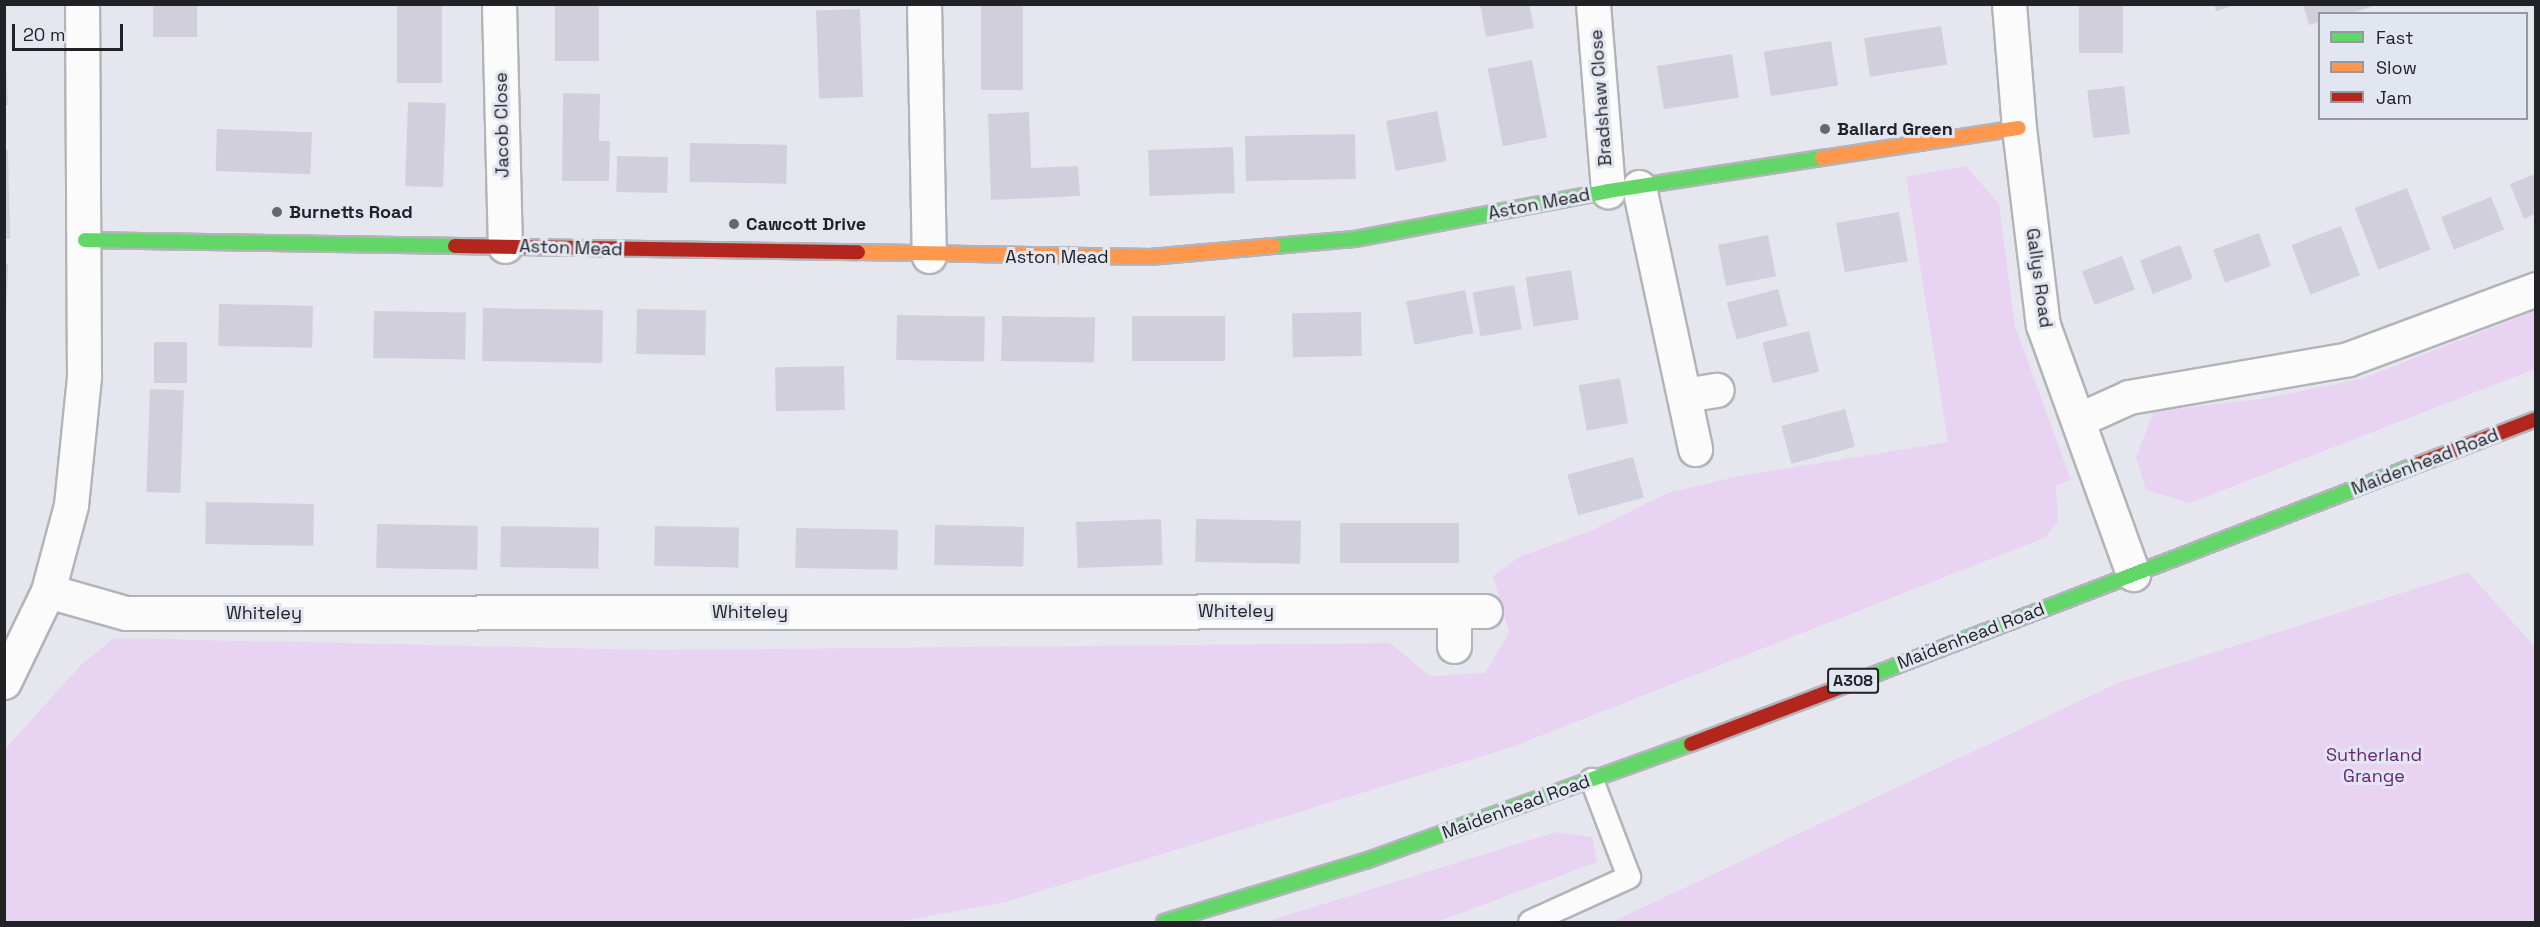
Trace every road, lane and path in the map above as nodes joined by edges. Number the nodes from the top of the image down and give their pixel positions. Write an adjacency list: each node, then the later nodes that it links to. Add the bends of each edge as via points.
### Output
1 (82, 4): 8 (street)
2 (499, 4): 9 (street, Jacob Close)
3 (924, 4): 10 (street)
4 (1593, 4): 7 (street, Bradshaw Close)
5 (2009, 4): 6 (street, Gallys Road)
6 (2019, 128): 7 (street, Aston Mead); 15 (street, Gallys Road, via 2043,325)
7 (1624, 189): 10 (street, Aston Mead, via 1354,239 1150,257); 13 (street)
8 (85, 240): 9 (street, Aston Mead); 18 (street, via 84,376 71,505)
9 (505, 246): 10 (street, Aston Mead)
10 (929, 256)
11 (2535, 289): 15 (street, via 2348,359 2129,397)
12 (1717, 390): 13 (street)
13 (1684, 395): 16 (street)
14 (2535, 419): 17 (street, Maidenhead Road / A308)
15 (2078, 420): 17 (street, Gallys Road)
16 (1695, 449)
17 (2133, 574): 21 (street, Maidenhead Road / A308)
18 (48, 591): 19 (street, Whiteley, via 126,613 1469,611); 20 (street)
19 (1454, 646)
20 (4, 682)
21 (1592, 780): 22 (street, Maidenhead Road / A308, via 1368,860); 23 (lane, via 1629,878)
22 (1164, 922)
23 (1530, 922)

